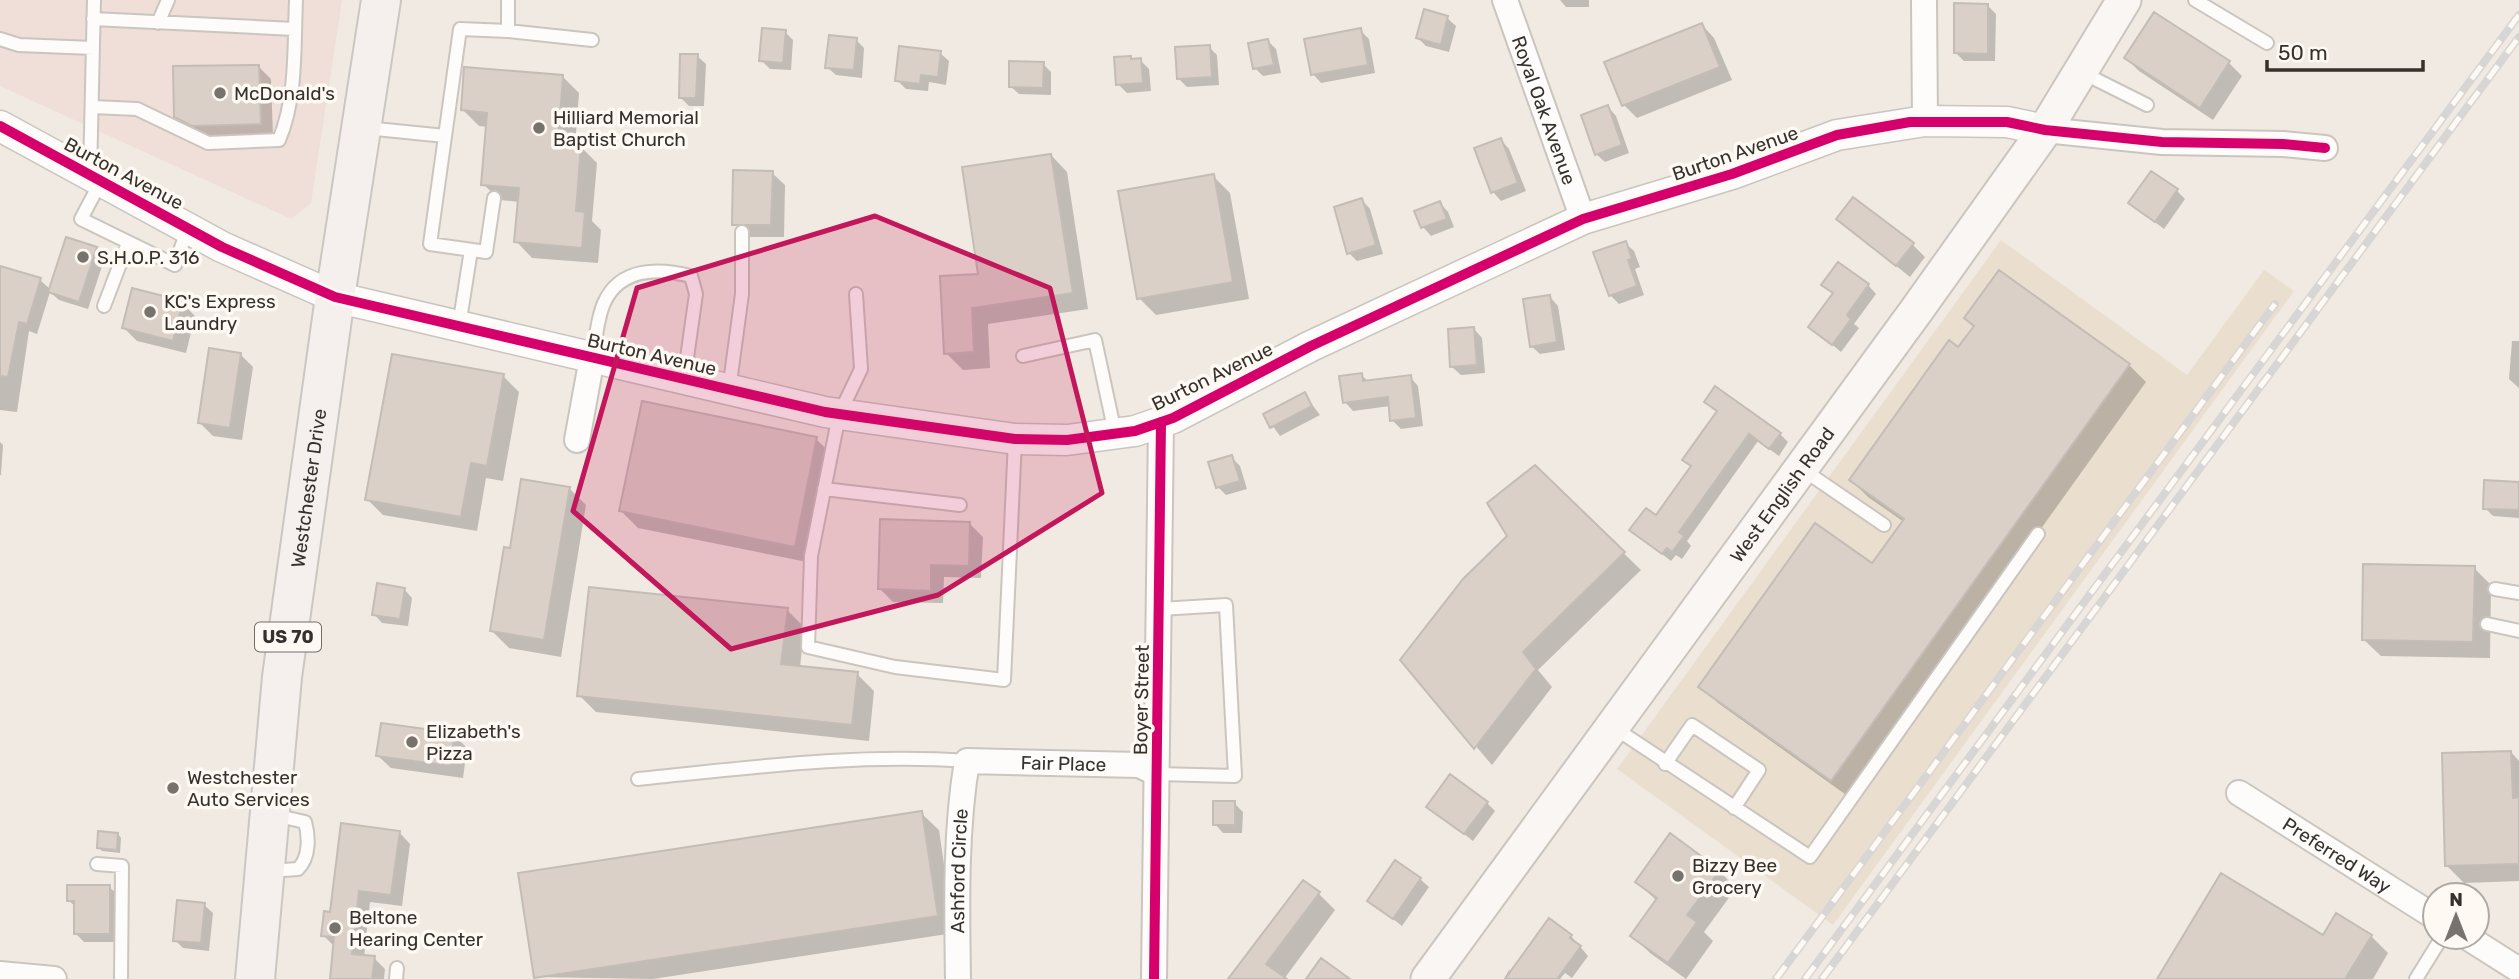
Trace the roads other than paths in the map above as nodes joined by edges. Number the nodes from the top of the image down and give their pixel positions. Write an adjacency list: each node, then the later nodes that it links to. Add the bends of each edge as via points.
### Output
1 (94, 0): 10 (lane)
2 (168, 0): 11 (lane)
3 (296, 0): 12 (lane)
4 (381, 0): 22 (main road, Westchester Drive / US 70)
5 (508, 0): 13 (lane)
6 (1505, 0): 29 (street, Royal Oak Avenue)
7 (1924, 0): 21 (street)
8 (2124, 0): 18 (main road, West English Road)
9 (2195, 0): 16 (lane)
10 (93, 19): 11 (lane); 17 (lane)
11 (159, 23): 12 (lane)
12 (295, 29): 20 (lane, via 279,141 208,142 137,109)
13 (508, 31): 15 (lane); 25 (lane, via 460,29)
14 (0, 39): 17 (lane, via 19,45)
15 (592, 40)
16 (2267, 43)
17 (93, 48): 20 (lane)
18 (2081, 72): 19 (lane); 23 (main road, West English Road)
19 (2147, 105)
20 (93, 107): 27 (lane)
21 (1925, 121): 23 (street, Burton Avenue, via 2007,122); 29 (street, Burton Avenue, via 1837,135 1732,174)
22 (362, 127): 25 (lane); 35 (main road, Westchester Drive / US 70)
23 (2045, 130): 26 (street, Burton Avenue, via 2162,142); 47 (main road, West English Road)
24 (3, 136): 27 (street, Burton Avenue)
25 (445, 136): 33 (lane, via 430,244)
26 (2325, 148)
27 (95, 178): 30 (street, Burton Avenue); 32 (lane, via 80,219)
28 (494, 198): 33 (lane, via 486,252)
29 (1583, 219): 43 (street, Burton Avenue)
30 (188, 228): 32 (lane, via 175,265); 35 (street, Burton Avenue)
31 (742, 232): 41 (lane, via 742,294)
32 (128, 243): 36 (lane)
33 (471, 250): 37 (lane)
34 (856, 294): 42 (lane, via 861,369)
35 (335, 297): 37 (street, Burton Avenue); 72 (main road, Westchester Drive / US 70, via 282,677)
36 (104, 306)
37 (459, 326): 39 (street, Burton Avenue)
38 (1023, 356): 44 (lane, via 1096,340)
39 (592, 358): 40 (street, Burton Avenue); 40 (lane, via 604,302 625,278 660,269 691,276 696,294); 46 (street)
40 (684, 379): 41 (street, Burton Avenue)
41 (729, 390): 42 (street, Burton Avenue)
42 (839, 415): 45 (street, Burton Avenue); 48 (lane)
43 (1161, 422): 44 (street, Burton Avenue); 54 (street, Boyer Street)
44 (1115, 434): 45 (street, Burton Avenue, via 1067,440)
45 (1015, 439): 48 (lane, via 1003,680 895,667 808,647 811,556)
46 (576, 440)
47 (1802, 468): 50 (lane); 57 (main road, West English Road)
48 (824, 489): 49 (lane)
49 (960, 505)
50 (1884, 525)
51 (2038, 534): 63 (lane, via 1810,857)
52 (2495, 589): 53 (lane)
53 (2519, 593)
54 (1160, 609): 60 (street, Boyer Street); 60 (lane, via 1226,605 1235,776)
55 (2487, 624): 56 (lane)
56 (2519, 631)
57 (1613, 727): 59 (lane); 75 (main road, West English Road)
58 (967, 761): 60 (street, Fair Place, via 1139,765); 61 (lane, via 926,758 779,765); 73 (street, Ashford Circle, via 962,792)
59 (1665, 764): 63 (lane); 63 (lane, via 1692,726 1759,770)
60 (1158, 774): 74 (street, Boyer Street)
61 (638, 779)
62 (2239, 793): 65 (street, Preferred Way)
63 (1734, 808)
64 (97, 864): 71 (lane, via 122,866)
65 (2421, 908)
66 (2433, 951): 76 (lane)
67 (2488, 951): 68 (street)
68 (2519, 970)
69 (9, 976): 70 (street)
70 (54, 979)
71 (121, 979)
72 (256, 979)
73 (958, 979)
74 (1154, 979)
75 (1428, 979)
76 (2416, 979)

